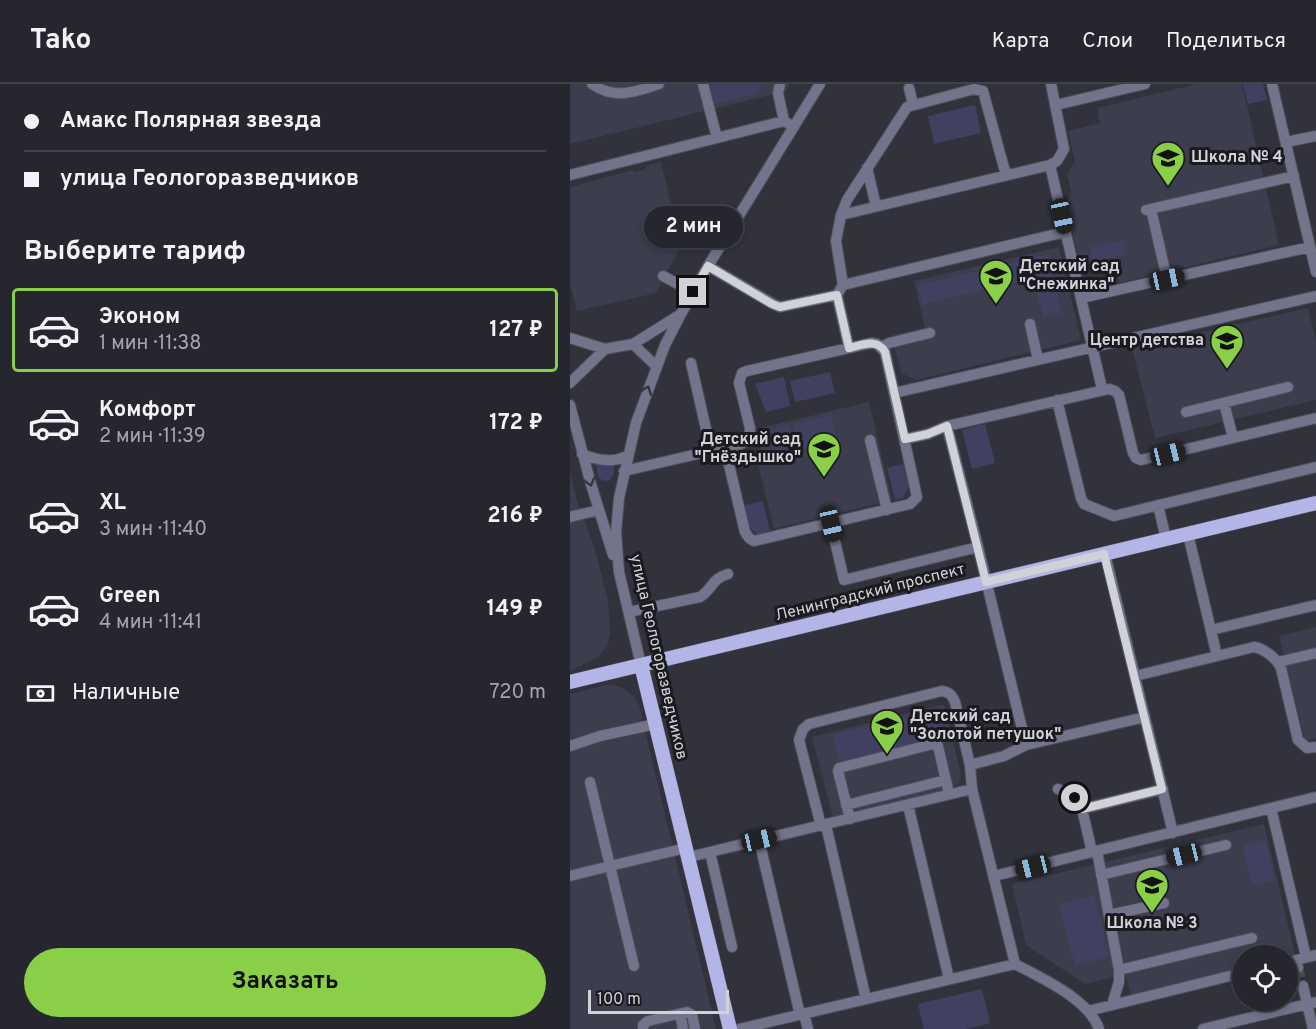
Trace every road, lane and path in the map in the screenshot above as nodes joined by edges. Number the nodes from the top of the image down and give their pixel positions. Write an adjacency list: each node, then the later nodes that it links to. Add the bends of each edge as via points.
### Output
1 (592, 84): 2 (street, via 618,94)
2 (659, 84)
3 (703, 84): 14 (street)
4 (780, 84): 12 (street, via 778,93)
5 (820, 84): 12 (street, улица Геологоразведчиков)
6 (1051, 84): 11 (street)
7 (1145, 84): 11 (street)
8 (1272, 84): 15 (street)
9 (909, 88): 10 (street)
10 (913, 104): 17 (street, via 902,111); 19 (street, via 974,89 983,91)
11 (1056, 105): 16 (street, via 1064,149)
12 (789, 124): 14 (street); 25 (street, улица Геологоразведчиков)
13 (1316, 136): 15 (street)
14 (717, 138): 18 (street)
15 (1286, 142): 20 (street)
16 (1050, 165): 19 (street); 23 (street)
17 (867, 168): 21 (street); 22 (street)
18 (570, 175)
19 (1006, 175): 21 (street)
20 (1294, 176): 24 (street); 28 (street, via 1148,210)
21 (876, 206): 22 (street)
22 (841, 215): 29 (street, via 836,241)
23 (1065, 232): 29 (street); 33 (street)
24 (1310, 247): 26 (street); 28 (street)
25 (708, 266): 30 (street, улица Геологоразведчиков); 31 (street, via 780,307)
26 (1316, 272)
27 (663, 276): 30 (street)
28 (1167, 279): 33 (street)
29 (843, 285): 31 (street)
30 (693, 292): 34 (street, улица Геологоразведчиков)
31 (837, 295): 41 (street)
32 (1316, 296): 40 (street)
33 (1081, 298): 40 (street)
34 (681, 314): 38 (street); 45 (street, улица Геологоразведчиков)
35 (1030, 324): 43 (street)
36 (930, 333): 39 (street)
37 (570, 338): 42 (street)
38 (633, 344): 42 (street); 45 (street)
39 (882, 347): 41 (street, via 871,343); 49 (street)
40 (1092, 347): 43 (street); 48 (street)
41 (849, 348): 59 (street, via 742,374 739,383 750,434 747,441)
42 (605, 349): 46 (street)
43 (1038, 360): 49 (street)
44 (691, 363): 60 (street)
45 (656, 366): 62 (street, улица Геологоразведчиков, one-way to 45)
46 (570, 383)
47 (1288, 387): 51 (street)
48 (1102, 389): 50 (street); 56 (street, via 1115,390 1119,395 1133,453 1141,460)
49 (894, 393): 57 (street)
50 (1057, 400): 55 (street); 66 (street, via 1084,504 1114,516)
51 (1224, 403): 53 (street); 56 (street)
52 (570, 405): 61 (street)
53 (1186, 412)
54 (1316, 418): 56 (street)
55 (947, 426): 57 (street); 73 (street)
56 (1233, 438)
57 (905, 439): 68 (street, via 917,497 910,504)
58 (870, 440): 68 (street)
59 (725, 448): 60 (street); 70 (street, via 748,538 760,541)
60 (711, 451): 64 (street)
61 (582, 454): 62 (street, via 612,460); 67 (street, one-way to 67)
62 (627, 456): 64 (street, улица Геологоразведчиков)
63 (1316, 467): 66 (street)
64 (624, 471): 75 (street, улица Геологоразведчиков, via 617,517)
65 (1316, 503): 71 (main road, Ленинградский проспект)
66 (1158, 505): 72 (street)
67 (599, 510): 69 (street); 75 (street)
68 (887, 510): 70 (street)
69 (570, 517)
70 (831, 524): 73 (street, via 844,580)
71 (1188, 534): 72 (main road, Ленинградский проспект); 80 (street)
72 (1166, 539): 74 (main road, Ленинградский проспект)
73 (978, 547): 77 (street)
74 (1104, 554): 77 (main road, Ленинградский проспект); 85 (street)
75 (619, 572): 79 (street, улица Геологоразведчиков)
76 (728, 574): 79 (street, via 718,577 700,597)
77 (986, 582): 84 (main road, Ленинградский проспект); 90 (street)
78 (1316, 605): 80 (street)
79 (628, 612): 84 (street, улица Геологоразведчиков)
80 (1211, 630): 82 (street)
81 (1316, 653): 83 (street)
82 (1217, 656): 83 (street, via 1254,647); 85 (street)
83 (1278, 662): 91 (street, via 1299,740 1306,748)
84 (641, 665): 86 (main road, Ленинградский проспект); 88 (main road, улица Геологоразведчиков)
85 (1135, 676): 87 (street)
86 (570, 682)
87 (1145, 717): 90 (street); 97 (street)
88 (656, 724): 89 (street); 111 (main road, улица Геологоразведчиков)
89 (570, 746)
90 (1026, 746): 92 (street)
91 (1316, 747)
92 (970, 765): 95 (street); 105 (street, via 955,702 948,692 809,724 799,740)
93 (946, 780): 98 (street); 100 (street); 100 (street, via 935,744 860,762 838,769)
94 (590, 782): 112 (street)
95 (972, 789): 98 (street); 114 (street)
96 (1058, 789): 103 (street, via 1075,798)
97 (1162, 789): 103 (street); 106 (street)
98 (949, 795): 101 (street)
99 (1316, 797): 102 (street)
100 (846, 805): 104 (street)
101 (908, 805): 104 (street); 125 (street)
102 (1271, 808): 106 (street); 120 (street)
103 (1082, 809): 110 (street)
104 (850, 819): 105 (street)
105 (823, 825): 107 (street); 127 (street)
106 (1173, 833): 110 (street)
107 (759, 840): 109 (street); 132 (street)
108 (1226, 845): 115 (street)
109 (710, 852): 111 (street); 119 (street)
110 (1095, 852): 114 (street); 115 (street)
111 (687, 853): 112 (street); 133 (main road, улица Геологоразведчиков)
112 (610, 867): 113 (street); 122 (street)
113 (570, 876)
114 (994, 876): 121 (street)
115 (1101, 876): 117 (street)
116 (1164, 903): 117 (street)
117 (1109, 915): 123 (street)
118 (1252, 938): 123 (street)
119 (732, 947)
120 (1301, 961)
121 (1015, 964): 125 (street); 130 (street, via 1059,988)
122 (634, 966)
123 (1119, 970): 129 (street)
124 (1232, 975): 129 (street)
125 (949, 979): 127 (street)
126 (1303, 986): 128 (street)
127 (866, 999): 132 (street)
128 (1311, 1004): 139 (street); 140 (street)
129 (1112, 1005): 130 (street)
130 (1088, 1011): 138 (street)
131 (680, 1014): 134 (street, via 648,1021); 135 (street); 136 (street, via 690,1013)
132 (802, 1014): 133 (street); 137 (street)
133 (729, 1028)
134 (643, 1029)
135 (683, 1029)
136 (695, 1029)
137 (808, 1029)
138 (1099, 1029)
139 (1203, 1029)
140 (1312, 1029)

